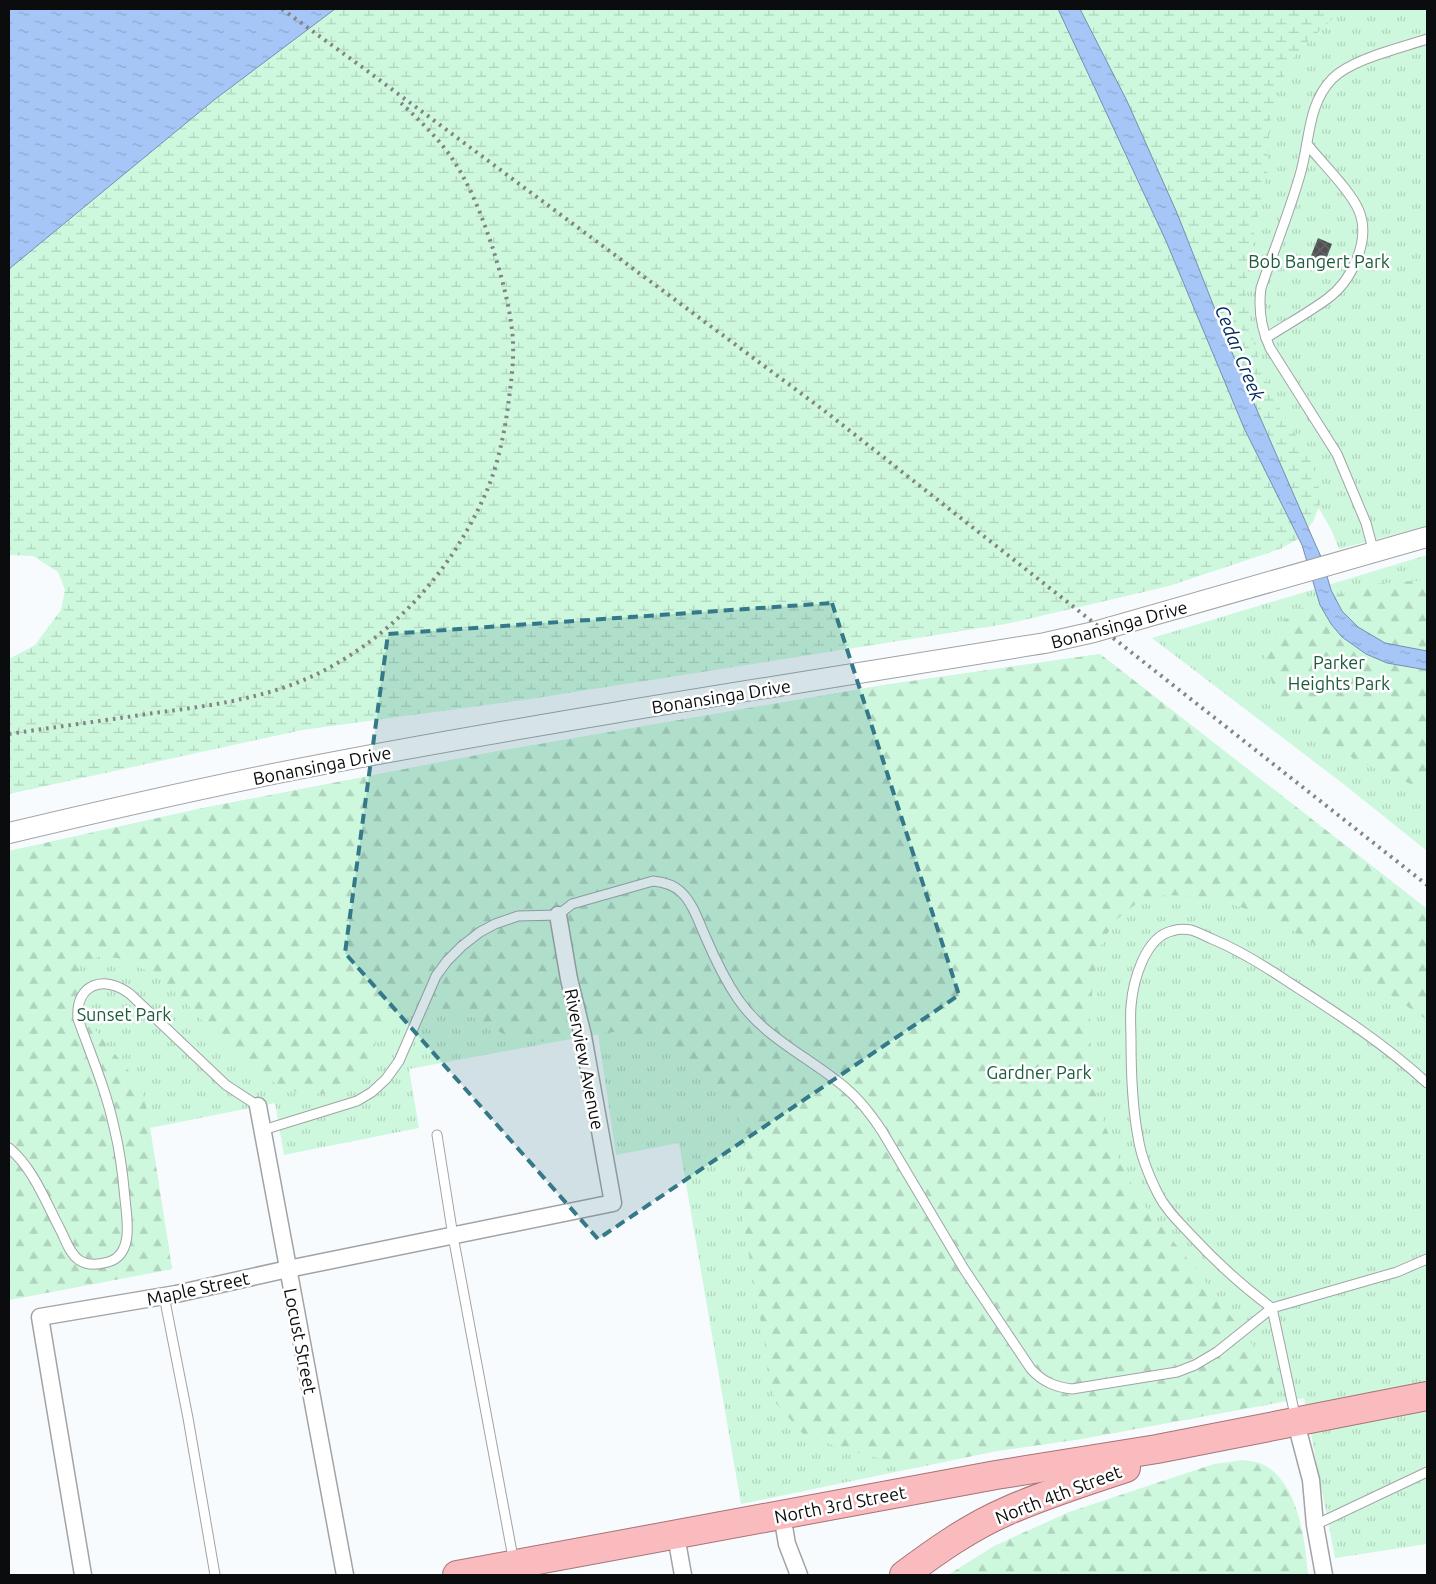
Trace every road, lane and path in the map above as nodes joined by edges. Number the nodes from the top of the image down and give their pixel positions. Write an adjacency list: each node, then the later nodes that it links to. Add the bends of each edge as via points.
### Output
1 (1427, 39): 2 (lane, via 1358,63 1333,78 1320,94 1312,113)
2 (1307, 144): 3 (lane, via 1301,174 1261,288 1260,318); 3 (lane, via 1352,199 1359,211 1363,236 1353,267 1341,285 1328,298)
3 (1266, 338): 5 (lane, via 1337,454 1366,523)
4 (1427, 537): 5 (street, Bonansinga Drive)
5 (1374, 553): 6 (street, Bonansinga Drive, via 1094,632 1044,643 530,726 332,762 188,791)
6 (9, 833)
7 (558, 915): 10 (lane, via 518,916 480,932 462,946 436,976 399,1061 372,1092 357,1101); 13 (street, Riverview Avenue); 18 (lane, via 572,904 653,880 682,892 718,964 749,1013 847,1089 864,1106 982,1298 1030,1369 1047,1383 1082,1389 1177,1372 1216,1352)
8 (1427, 1083): 18 (lane, via 1325,1006 1228,946 1192,930 1182,929 1154,940 1142,964 1131,1006 1135,1111 1145,1166 1170,1213 1216,1262)
9 (258, 1106): 10 (street, Locust Street); 12 (lane, via 226,1085 130,994 121,987 101,983 83,994 77,1009 114,1127 122,1171 127,1236 119,1256 97,1265 88,1264 73,1255 32,1174)
10 (263, 1130): 16 (street, Locust Street)
11 (437, 1135): 14 (lane)
12 (9, 1148)
13 (613, 1203): 14 (street, Maple Street)
14 (454, 1236): 16 (street, Maple Street); 26 (lane)
15 (1427, 1259): 18 (lane, via 1397,1272)
16 (288, 1269): 17 (street, Maple Street); 29 (street, Locust Street)
17 (164, 1296): 27 (street, Maple Street, via 40,1318); 28 (lane)
18 (1272, 1308): 20 (lane)
19 (1427, 1396): 20 (highway)
20 (1296, 1423): 21 (highway); 24 (street, via 1311,1480)
21 (1225, 1436): 23 (highway, North 3rd Street); 33 (highway, North 4th Street, via 1073,1484 1006,1511 958,1536)
22 (1427, 1472): 24 (lane)
23 (782, 1516): 25 (highway, North 3rd Street); 32 (street, via 787,1544)
24 (1315, 1525): 34 (street)
25 (676, 1536): 26 (highway, North 3rd Street); 31 (street)
26 (515, 1570): 30 (highway, North 3rd Street)
27 (83, 1575)
28 (215, 1575)
29 (345, 1575)
30 (457, 1575)
31 (683, 1575)
32 (799, 1575)
33 (904, 1575)
34 (1324, 1575)

